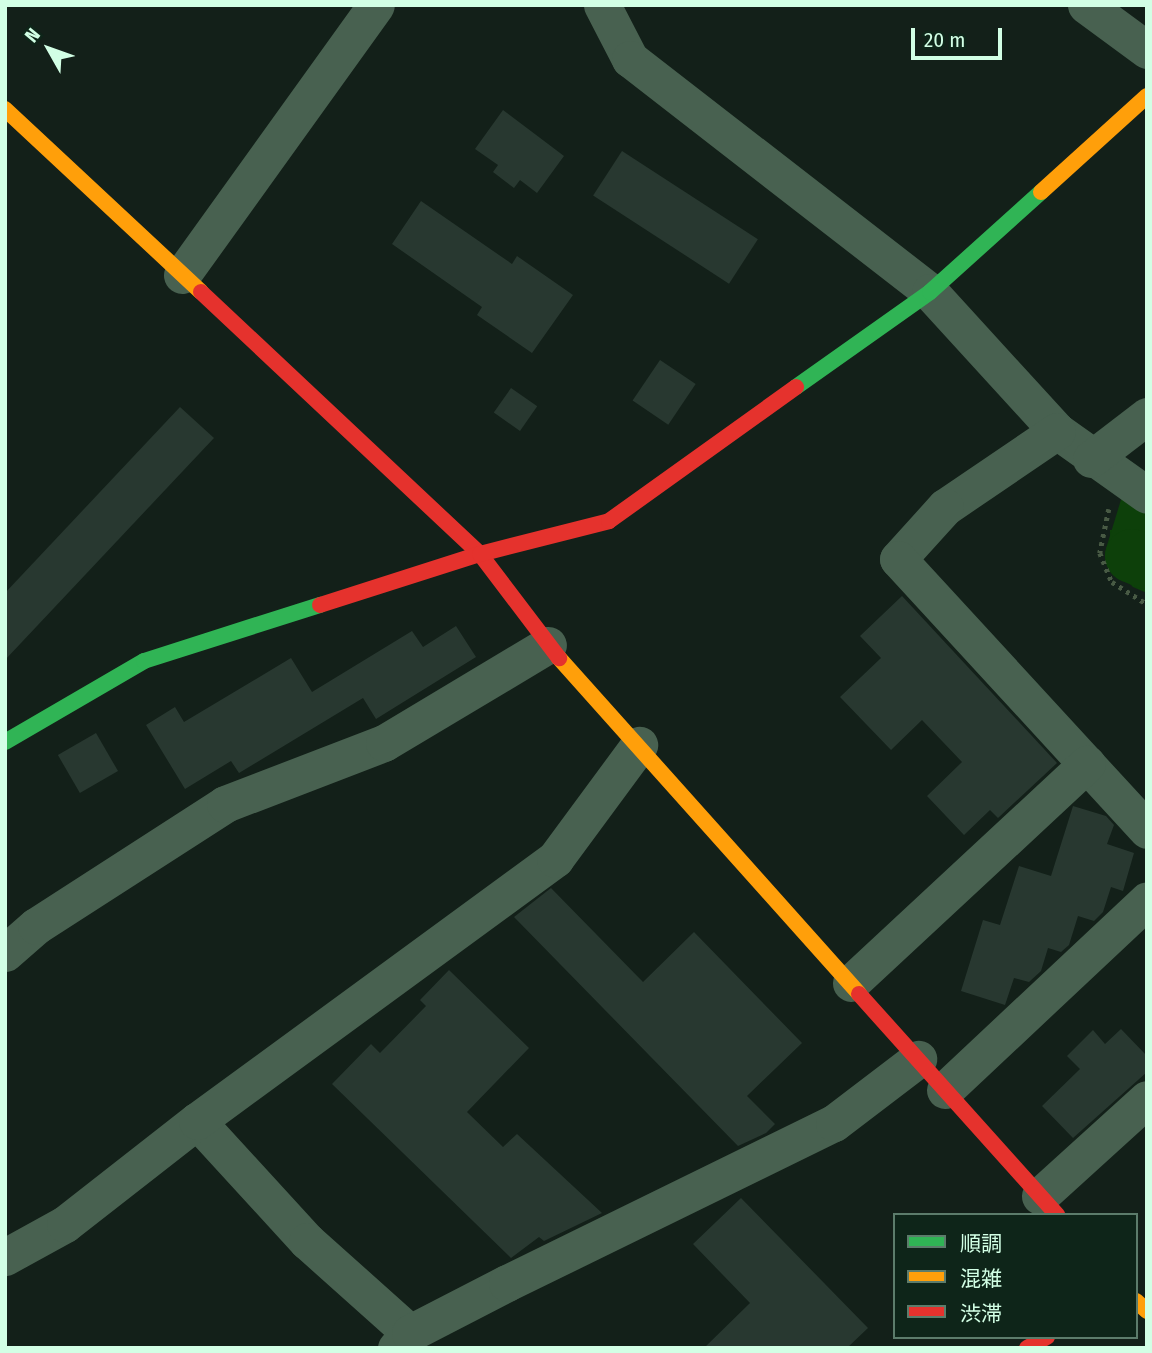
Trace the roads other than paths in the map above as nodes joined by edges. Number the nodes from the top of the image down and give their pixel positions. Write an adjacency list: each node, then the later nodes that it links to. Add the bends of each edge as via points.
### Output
1 (376, 5): 7 (street)
2 (602, 5): 8 (street, via 630,59)
3 (1086, 5): 4 (street)
4 (1147, 50)
5 (1147, 96): 8 (street)
6 (5, 109): 7 (street)
7 (182, 275): 13 (street)
8 (930, 292): 10 (street); 13 (street, via 609,520)
9 (1147, 416): 11 (street)
10 (1057, 431): 11 (street); 17 (street, via 945,507 898,559)
11 (1091, 459): 12 (street)
12 (1134, 487)
13 (480, 554): 14 (street); 15 (street, via 144,661)
14 (548, 645): 16 (street); 20 (street, via 384,743 225,803 36,926)
15 (5, 742)
16 (639, 745): 21 (street); 25 (street, via 555,859)
17 (1087, 764): 18 (street); 21 (street)
18 (1141, 810)
19 (1147, 900): 23 (street)
20 (5, 953)
21 (851, 983): 22 (street)
22 (918, 1059): 23 (street); 29 (street, via 834,1123)
23 (946, 1090): 26 (street)
24 (1147, 1099): 26 (street)
25 (197, 1121): 27 (street, via 65,1224); 29 (street)
26 (1049, 1205)
27 (5, 1257)
28 (1043, 1339): 30 (street)
29 (403, 1340)
30 (1027, 1348)

